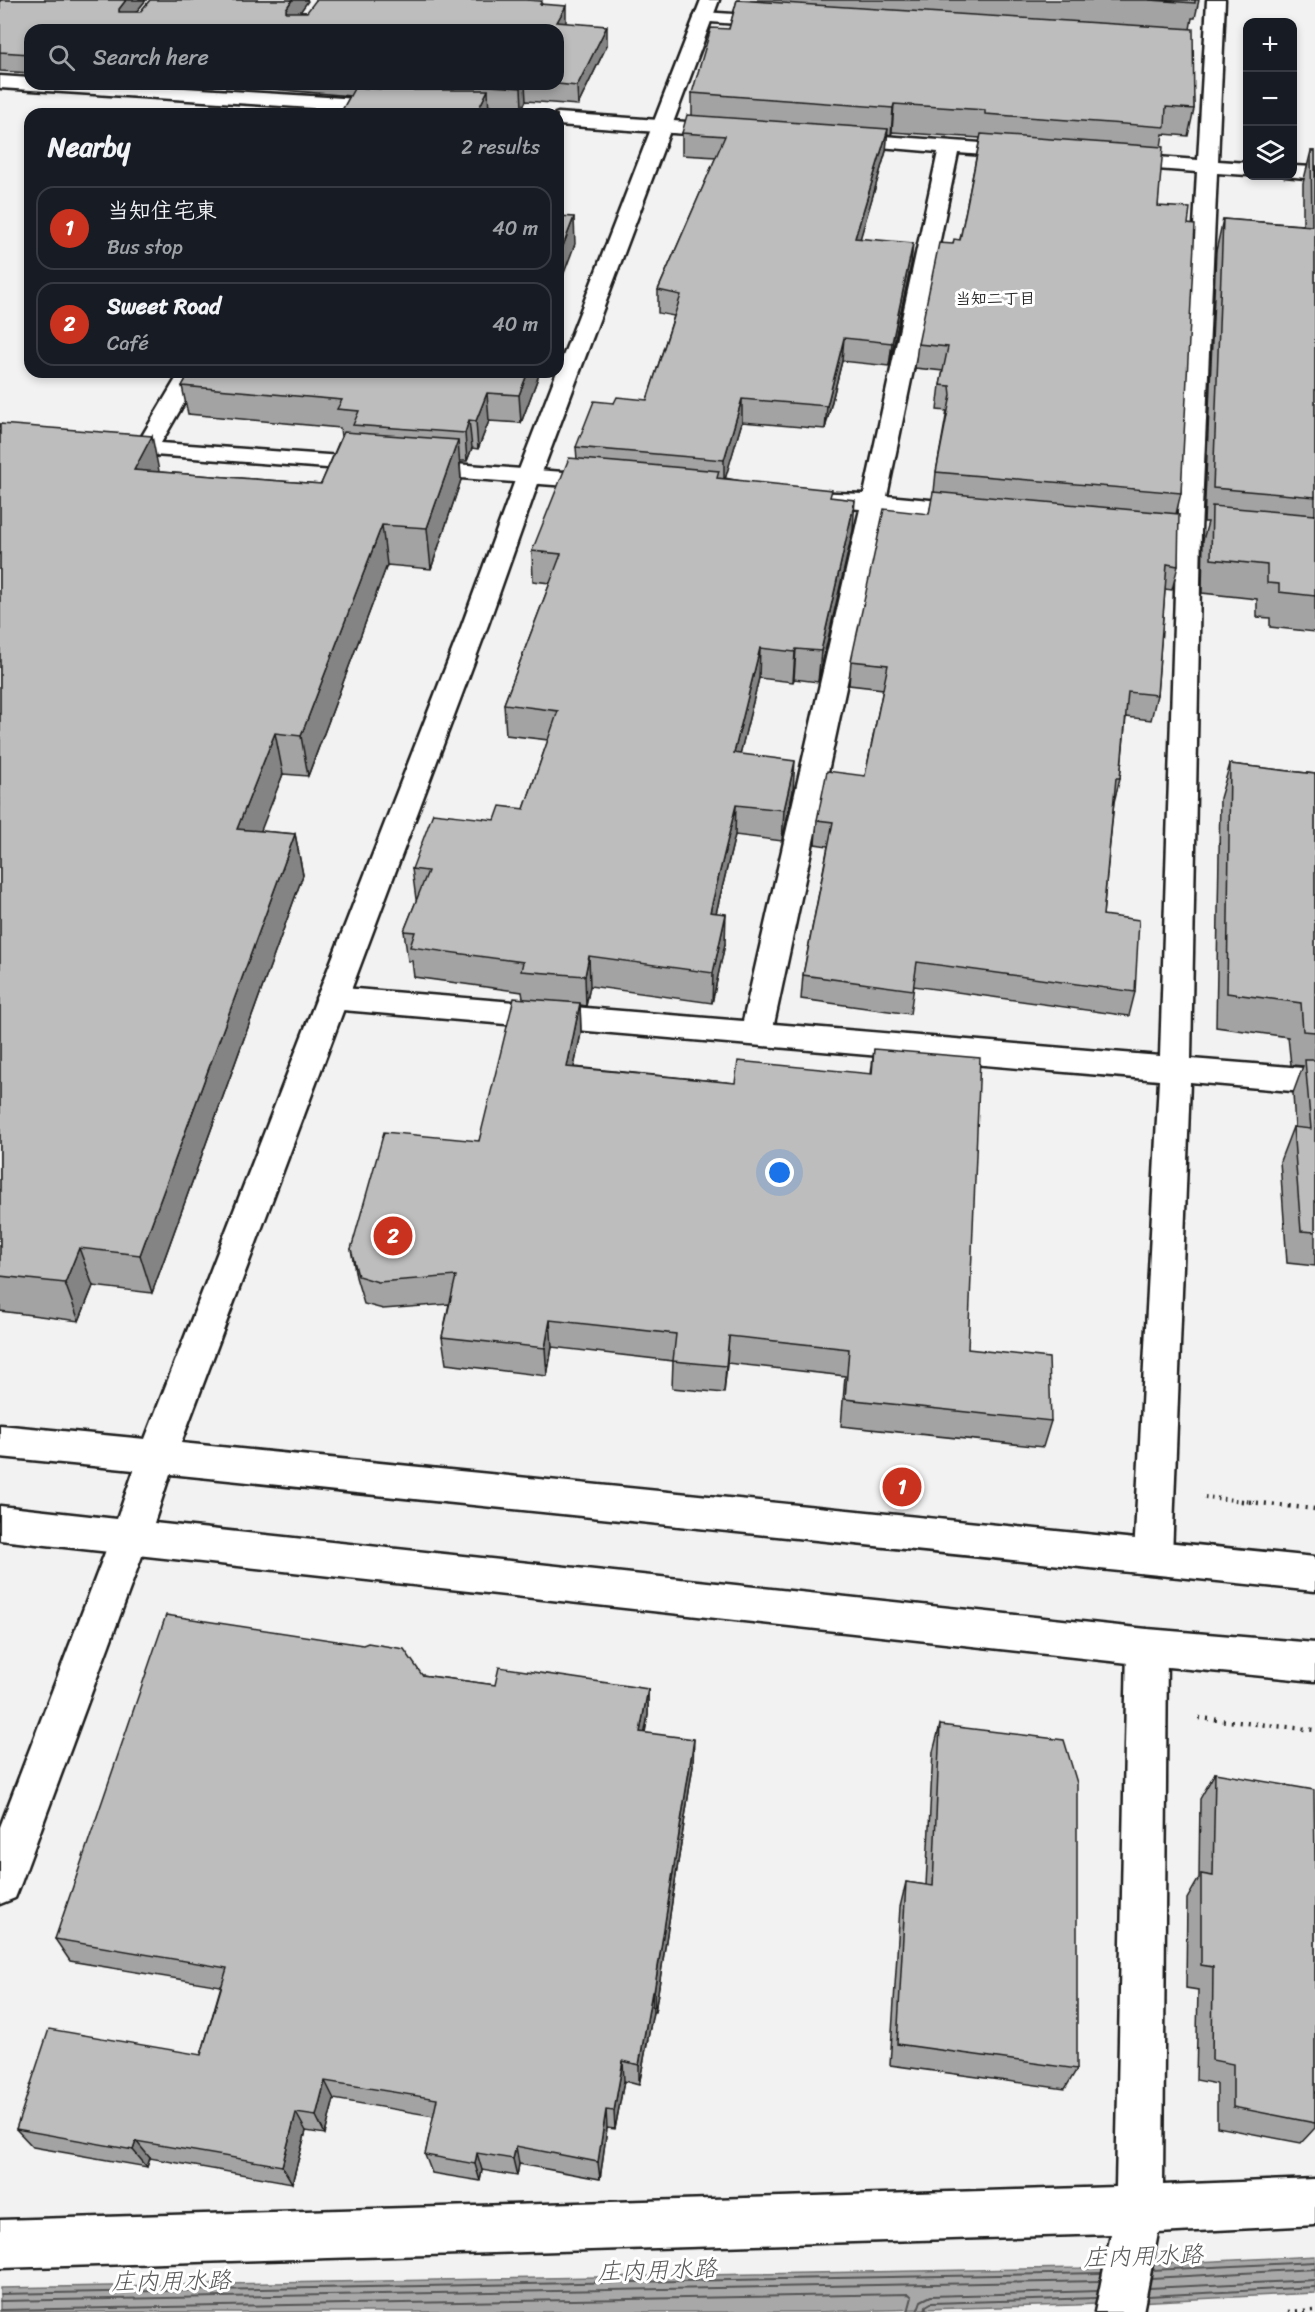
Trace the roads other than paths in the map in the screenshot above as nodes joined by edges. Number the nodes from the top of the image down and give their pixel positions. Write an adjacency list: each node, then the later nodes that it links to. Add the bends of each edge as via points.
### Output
1 (1216, 0): 16 (street, via 1202,48)
2 (707, 9): 3 (street); 10 (street)
3 (798, 23)
4 (0, 82): 5 (street)
5 (24, 84)
6 (221, 90): 7 (street)
7 (254, 91): 8 (street)
8 (338, 108)
9 (564, 119): 10 (street)
10 (661, 125): 11 (street); 23 (street)
11 (753, 132)
12 (822, 137): 13 (street)
13 (949, 147): 14 (street); 26 (street)
14 (1043, 154)
15 (1101, 158): 16 (street)
16 (1207, 166): 17 (street); 30 (street, via 1188,531)
17 (1243, 169)
18 (1297, 172): 19 (street)
19 (1315, 173)
20 (187, 378): 22 (street)
21 (82, 444): 22 (street)
22 (146, 449): 23 (street)
23 (529, 475): 24 (street); 28 (street)
24 (633, 485)
25 (783, 498): 26 (street)
26 (874, 502): 27 (street); 29 (street)
27 (991, 512)
28 (331, 998): 29 (street); 33 (street)
29 (756, 1034): 30 (street)
30 (1175, 1069): 31 (street); 36 (street)
31 (1315, 1081)
32 (0, 1441): 33 (street)
33 (157, 1457): 35 (street); 36 (street)
34 (0, 1523): 35 (street)
35 (130, 1537): 38 (street); 40 (street)
36 (1153, 1556): 37 (street)
37 (1315, 1574)
38 (1147, 1647): 39 (street); 42 (street)
39 (1315, 1662)
40 (0, 1883)
41 (1315, 2202): 42 (street)
42 (1135, 2232): 43 (street); 44 (street)
43 (0, 2244)
44 (1119, 2312)

